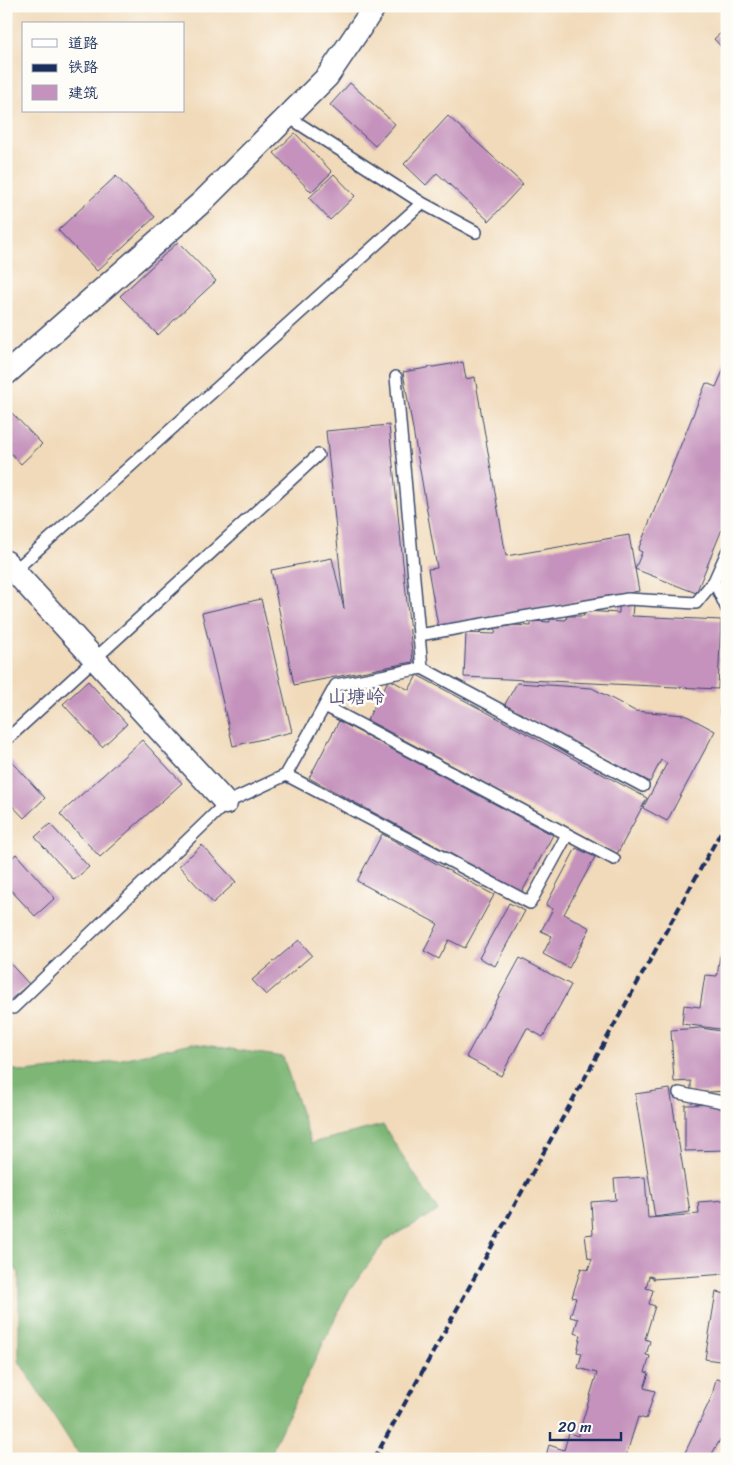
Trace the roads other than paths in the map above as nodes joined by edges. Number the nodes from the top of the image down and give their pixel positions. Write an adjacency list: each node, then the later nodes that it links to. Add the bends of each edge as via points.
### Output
1 (375, 6): 2 (street, via 327,77)
2 (287, 116): 3 (lane); 5 (street, via 202,202)
3 (422, 203): 4 (lane); 9 (lane)
4 (476, 232)
5 (6, 374)
6 (396, 377): 12 (lane)
7 (318, 455): 13 (lane)
8 (727, 552): 10 (lane)
9 (10, 566): 13 (street)
10 (714, 581): 11 (lane); 12 (lane, via 696,603 628,600)
11 (727, 609)
12 (419, 635): 14 (lane)
13 (95, 659): 18 (lane); 21 (street)
14 (422, 668): 16 (lane, via 336,685); 20 (lane)
15 (727, 704): 17 (lane)
16 (325, 706): 19 (lane); 22 (lane)
17 (726, 711)
18 (6, 740)
19 (286, 775): 21 (lane); 22 (lane, via 530,903)
20 (642, 786)
21 (226, 804): 24 (lane)
22 (567, 835): 23 (lane)
23 (614, 859)
24 (13, 1008)
25 (678, 1093): 26 (lane)
26 (727, 1103)

